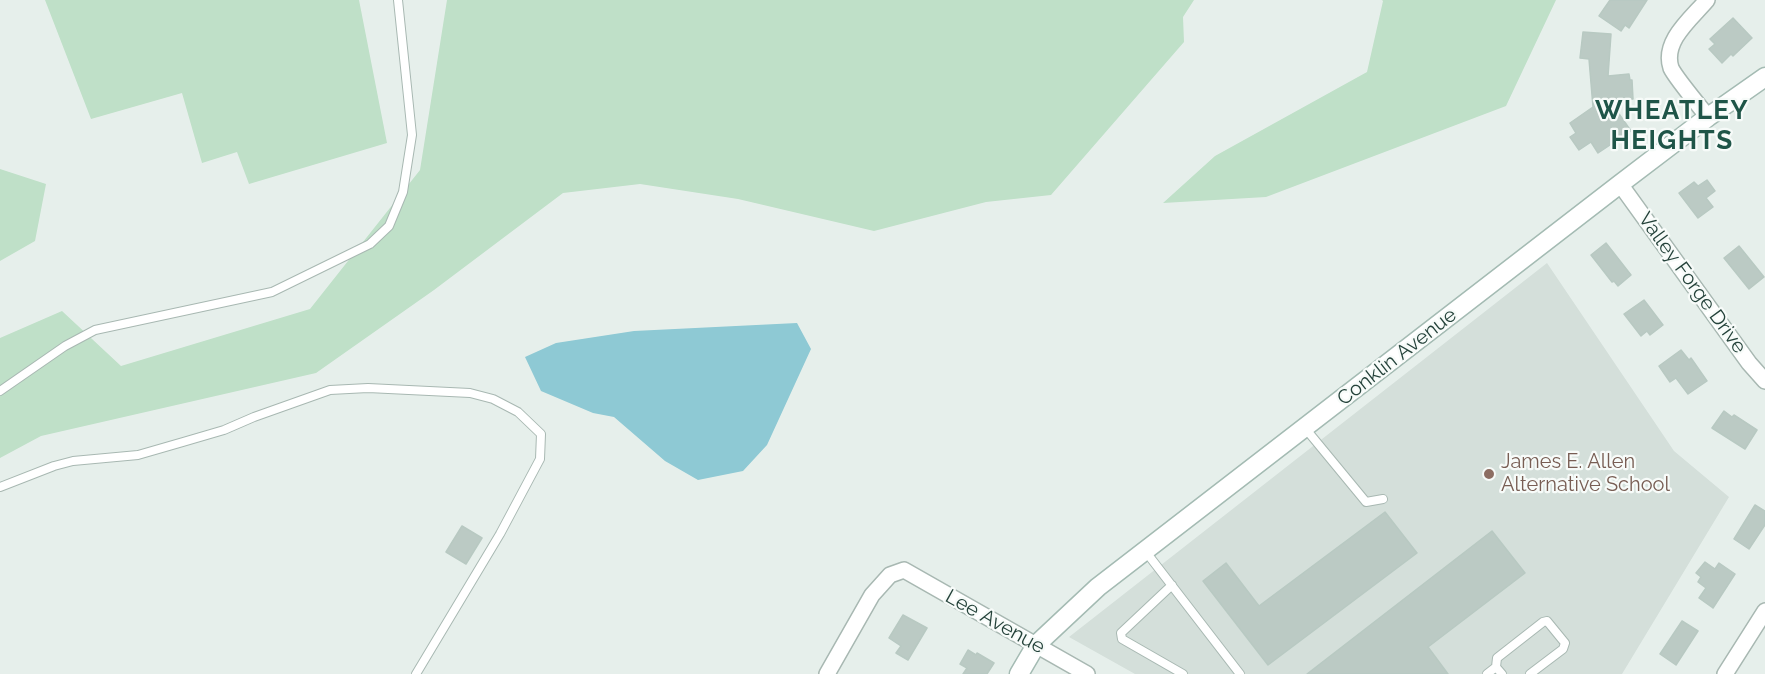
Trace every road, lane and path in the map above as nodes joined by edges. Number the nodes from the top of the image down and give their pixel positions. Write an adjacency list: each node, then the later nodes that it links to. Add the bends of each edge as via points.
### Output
1 (398, 0): 7 (lane, via 412,135 403,192 389,226 370,244 272,292 95,330)
2 (1707, 0): 4 (street, via 1670,47 1671,68)
3 (1765, 77): 4 (street, Conklin Avenue)
4 (1708, 117): 5 (street, Conklin Avenue)
5 (1620, 184): 6 (street, Valley Forge Drive); 8 (street, Conklin Avenue)
6 (1765, 381)
7 (0, 391)
8 (1305, 428): 10 (lane, via 1366,502); 11 (street, Conklin Avenue)
9 (0, 487): 16 (lane, via 73,461 138,454 224,430 330,390 470,393 493,399 518,411 541,434 540,459)
10 (1383, 499)
11 (1145, 550): 12 (lane); 14 (street, Conklin Avenue)
12 (1172, 585): 20 (lane, via 1120,633 1122,639); 21 (lane)
13 (1765, 611): 24 (street)
14 (1036, 645): 17 (street, Lee Avenue, via 904,570 890,575 876,590); 18 (street, Conklin Avenue); 19 (street, Lee Avenue)
15 (1499, 670): 22 (lane); 23 (lane, via 1497,658 1547,621 1565,643 1563,649)
16 (416, 674)
17 (827, 674)
18 (1019, 674)
19 (1087, 674)
20 (1183, 674)
21 (1240, 674)
22 (1487, 674)
23 (1530, 674)
24 (1725, 674)

